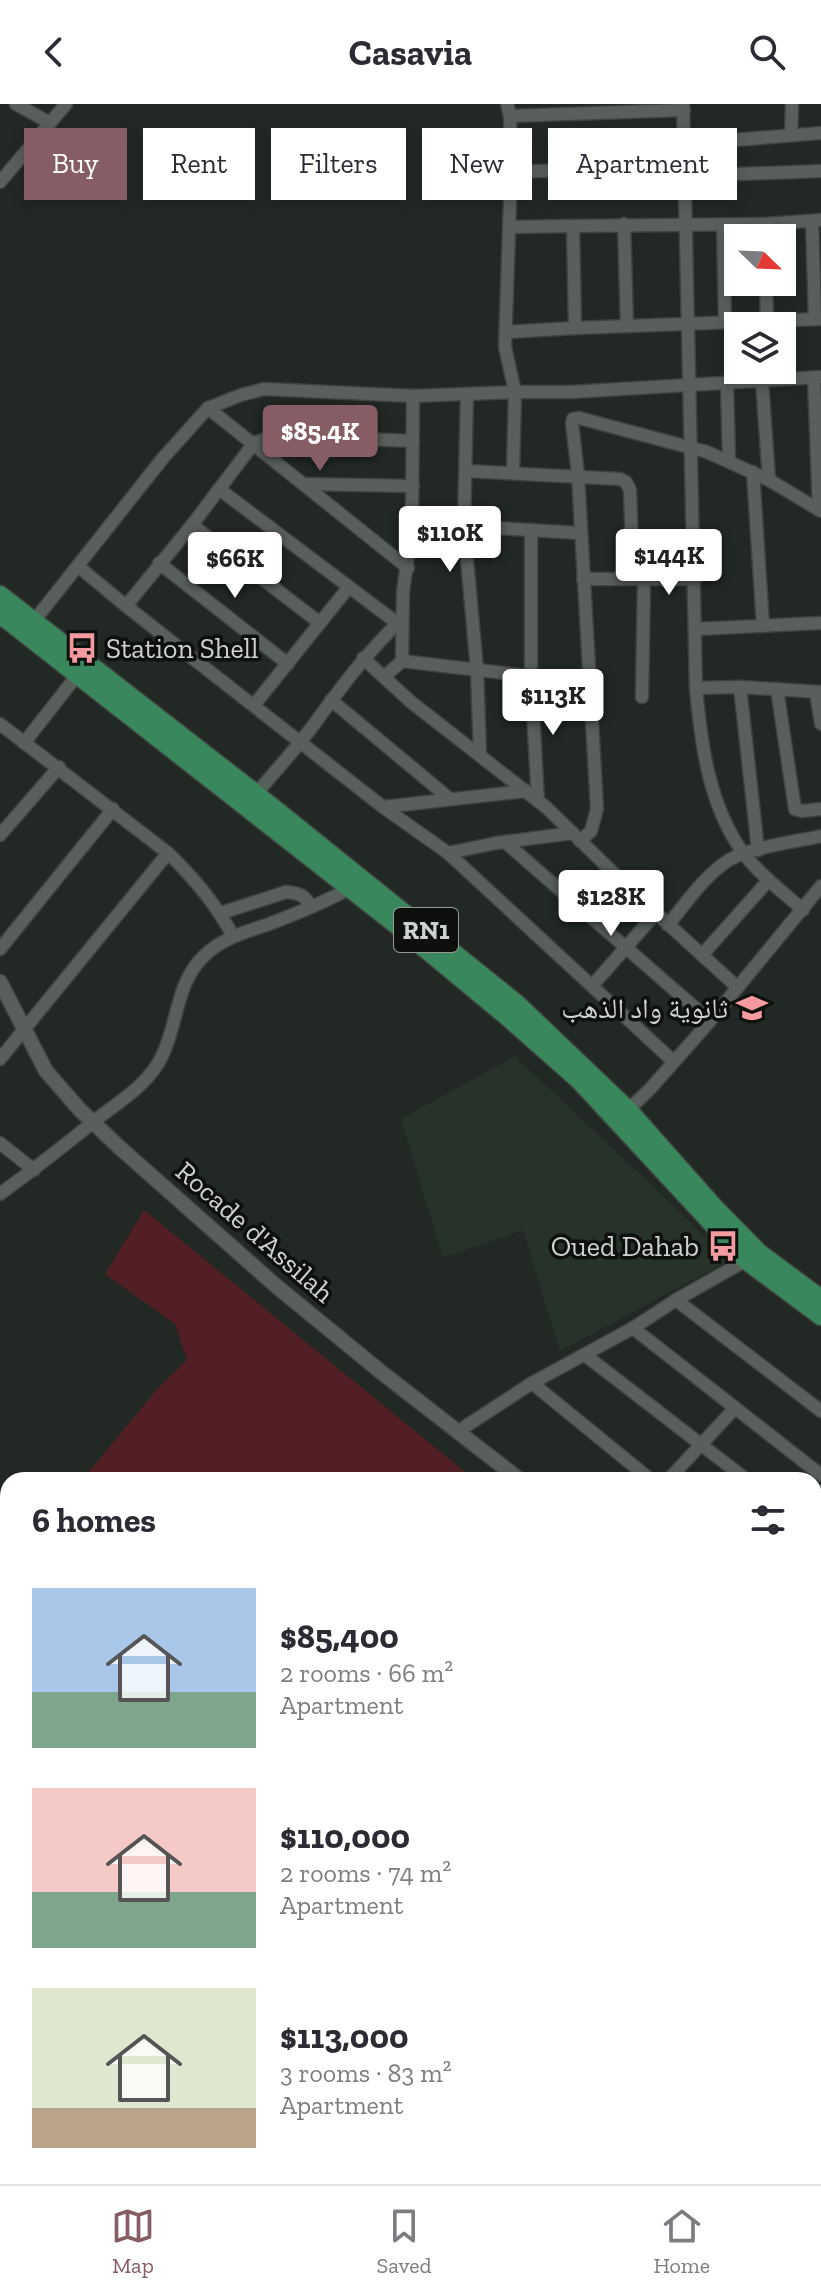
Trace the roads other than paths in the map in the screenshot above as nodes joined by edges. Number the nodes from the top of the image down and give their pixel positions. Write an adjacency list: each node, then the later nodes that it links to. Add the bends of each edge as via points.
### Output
1 (16, 104): 6 (street)
2 (66, 104): 6 (street)
3 (792, 104): 9 (street)
4 (684, 107): 5 (street); 7 (street)
5 (508, 110)
6 (50, 123): 13 (street)
7 (685, 128)
8 (821, 133): 9 (street)
9 (791, 135): 10 (street)
10 (737, 140)
11 (737, 171): 12 (street)
12 (821, 171)
13 (0, 182)
14 (510, 200): 22 (street)
15 (686, 200): 18 (street)
16 (816, 220): 19 (street); 24 (street)
17 (624, 224): 18 (street); 21 (street); 28 (street)
18 (686, 224): 20 (street); 27 (street)
19 (766, 224)
20 (723, 225): 23 (street)
21 (573, 226): 22 (street); 29 (street)
22 (510, 227): 30 (street)
23 (725, 312)
24 (818, 319): 25 (street)
25 (796, 320)
26 (724, 322): 27 (street)
27 (688, 323): 28 (street); 33 (street)
28 (627, 326): 29 (street)
29 (575, 328): 30 (street)
30 (506, 332): 37 (street)
31 (818, 377): 32 (street); 53 (street)
32 (796, 379)
33 (690, 383): 34 (street); 37 (street); 43 (street)
34 (724, 384)
35 (727, 384): 44 (street)
36 (762, 384): 49 (street)
37 (515, 392): 38 (street); 47 (street)
38 (467, 394): 39 (street); 45 (street)
39 (413, 396): 40 (street, via 264,389); 41 (street)
40 (208, 408): 42 (street); 60 (street)
41 (413, 441): 42 (street, via 293,436); 51 (street)
42 (254, 443): 50 (street); 52 (street)
43 (690, 448): 44 (street); 48 (street, via 573,419); 64 (street)
44 (729, 461): 46 (street)
45 (466, 471): 47 (street); 56 (street)
46 (753, 472): 49 (street); 73 (street)
47 (513, 473): 48 (street)
48 (578, 475): 58 (street); 62 (street, via 626,482)
49 (769, 480): 53 (street)
50 (305, 484): 51 (street); 61 (street)
51 (413, 486): 55 (street)
52 (219, 489): 54 (street); 65 (street)
53 (820, 510)
54 (192, 525): 59 (street); 71 (street)
55 (412, 526): 56 (street); 61 (street)
56 (464, 526): 57 (street); 78 (street)
57 (531, 530): 58 (street); 80 (street)
58 (579, 533): 63 (street)
59 (159, 563): 67 (street); 77 (street)
60 (79, 567): 67 (street); 69 (street)
61 (408, 568): 70 (street)
62 (638, 578): 63 (street); 64 (street); 87 (street)
63 (583, 579): 82 (street)
64 (695, 579): 74 (street)
65 (348, 588): 70 (street); 71 (street)
66 (0, 595): 69 (main road, RN1)
67 (126, 606): 89 (street)
68 (0, 614): 79 (main road, RN1)
69 (34, 621): 97 (main road, RN1)
70 (399, 621): 75 (street); 76 (street)
71 (320, 623): 77 (street)
72 (821, 623): 73 (street)
73 (763, 626): 74 (street)
74 (696, 629): 84 (street)
75 (363, 658): 81 (street); 88 (street)
76 (402, 661): 78 (street); 81 (street)
77 (288, 664): 89 (street)
78 (477, 670): 80 (street); 94 (street)
79 (78, 674): 93 (street); 112 (main road, RN1)
80 (531, 676): 82 (street); 99 (street)
81 (384, 677): 94 (street)
82 (589, 683): 105 (street, via 597,809 591,831)
83 (740, 687): 84 (street); 85 (street); 107 (street)
84 (696, 688): 110 (street, via 704,758 721,812)
85 (777, 689): 86 (street); 102 (street, via 795,809)
86 (818, 692): 91 (street)
87 (642, 697)
88 (331, 700): 92 (street); 98 (street)
89 (254, 705): 92 (street)
90 (0, 724): 93 (street)
91 (821, 724)
92 (300, 742): 97 (street); 100 (street)
93 (24, 743): 95 (street)
94 (480, 754): 96 (street)
95 (59, 767): 101 (street); 103 (street)
96 (526, 791): 98 (street); 99 (street)
97 (256, 794): 112 (main road, RN1)
98 (450, 799): 100 (street)
99 (538, 801): 105 (street)
100 (383, 807): 109 (street)
101 (113, 809): 108 (street); 121 (street)
102 (821, 809)
103 (0, 835)
104 (821, 836): 107 (street)
105 (576, 837): 106 (street); 117 (street)
106 (505, 842): 109 (street); 120 (street)
107 (758, 850): 110 (street)
108 (168, 853): 116 (street); 127 (street)
109 (448, 853): 124 (street)
110 (744, 854): 111 (street); 118 (street, via 719,868)
111 (769, 880): 115 (street); 122 (street)
112 (357, 884): 114 (street); 130 (main road, RN1)
113 (821, 886): 115 (street)
114 (311, 907): 116 (street, via 304,896 286,892); 119 (street)
115 (803, 910): 125 (street)
116 (221, 913): 119 (street)
117 (656, 913): 118 (street); 120 (street)
118 (668, 925): 122 (street)
119 (233, 936): 131 (street, via 192,970 151,1073)
120 (627, 948): 124 (street); 126 (street)
121 (0, 949)
122 (702, 955): 125 (street)
123 (0, 982): 127 (street, Rocade d'Assilah)
124 (592, 986): 129 (street)
125 (737, 987): 126 (street)
126 (710, 1021): 129 (street)
127 (24, 1028): 128 (street); 131 (street, Rocade d'Assilah, via 46,1071)
128 (0, 1059)
129 (673, 1061): 130 (street)
130 (622, 1115): 135 (main road, RN1)
131 (93, 1122): 133 (street); 144 (street, Rocade d'Assilah, via 188,1211)
132 (0, 1143): 133 (street)
133 (34, 1170): 134 (street)
134 (0, 1194)
135 (753, 1257): 136 (main road, RN1); 137 (street); 138 (main road, RN1)
136 (821, 1299)
137 (676, 1300): 139 (street); 143 (street)
138 (821, 1316)
139 (633, 1328): 140 (street); 142 (street)
140 (585, 1355): 141 (street); 145 (street)
141 (532, 1383): 144 (street); 147 (street)
142 (735, 1408): 145 (street); 150 (street)
143 (821, 1411)
144 (457, 1432): 146 (street, Rocade d'Assilah)
145 (702, 1444): 148 (street); 149 (street)
146 (510, 1472)
147 (641, 1472)
148 (676, 1472)
149 (737, 1472)
150 (817, 1472)

